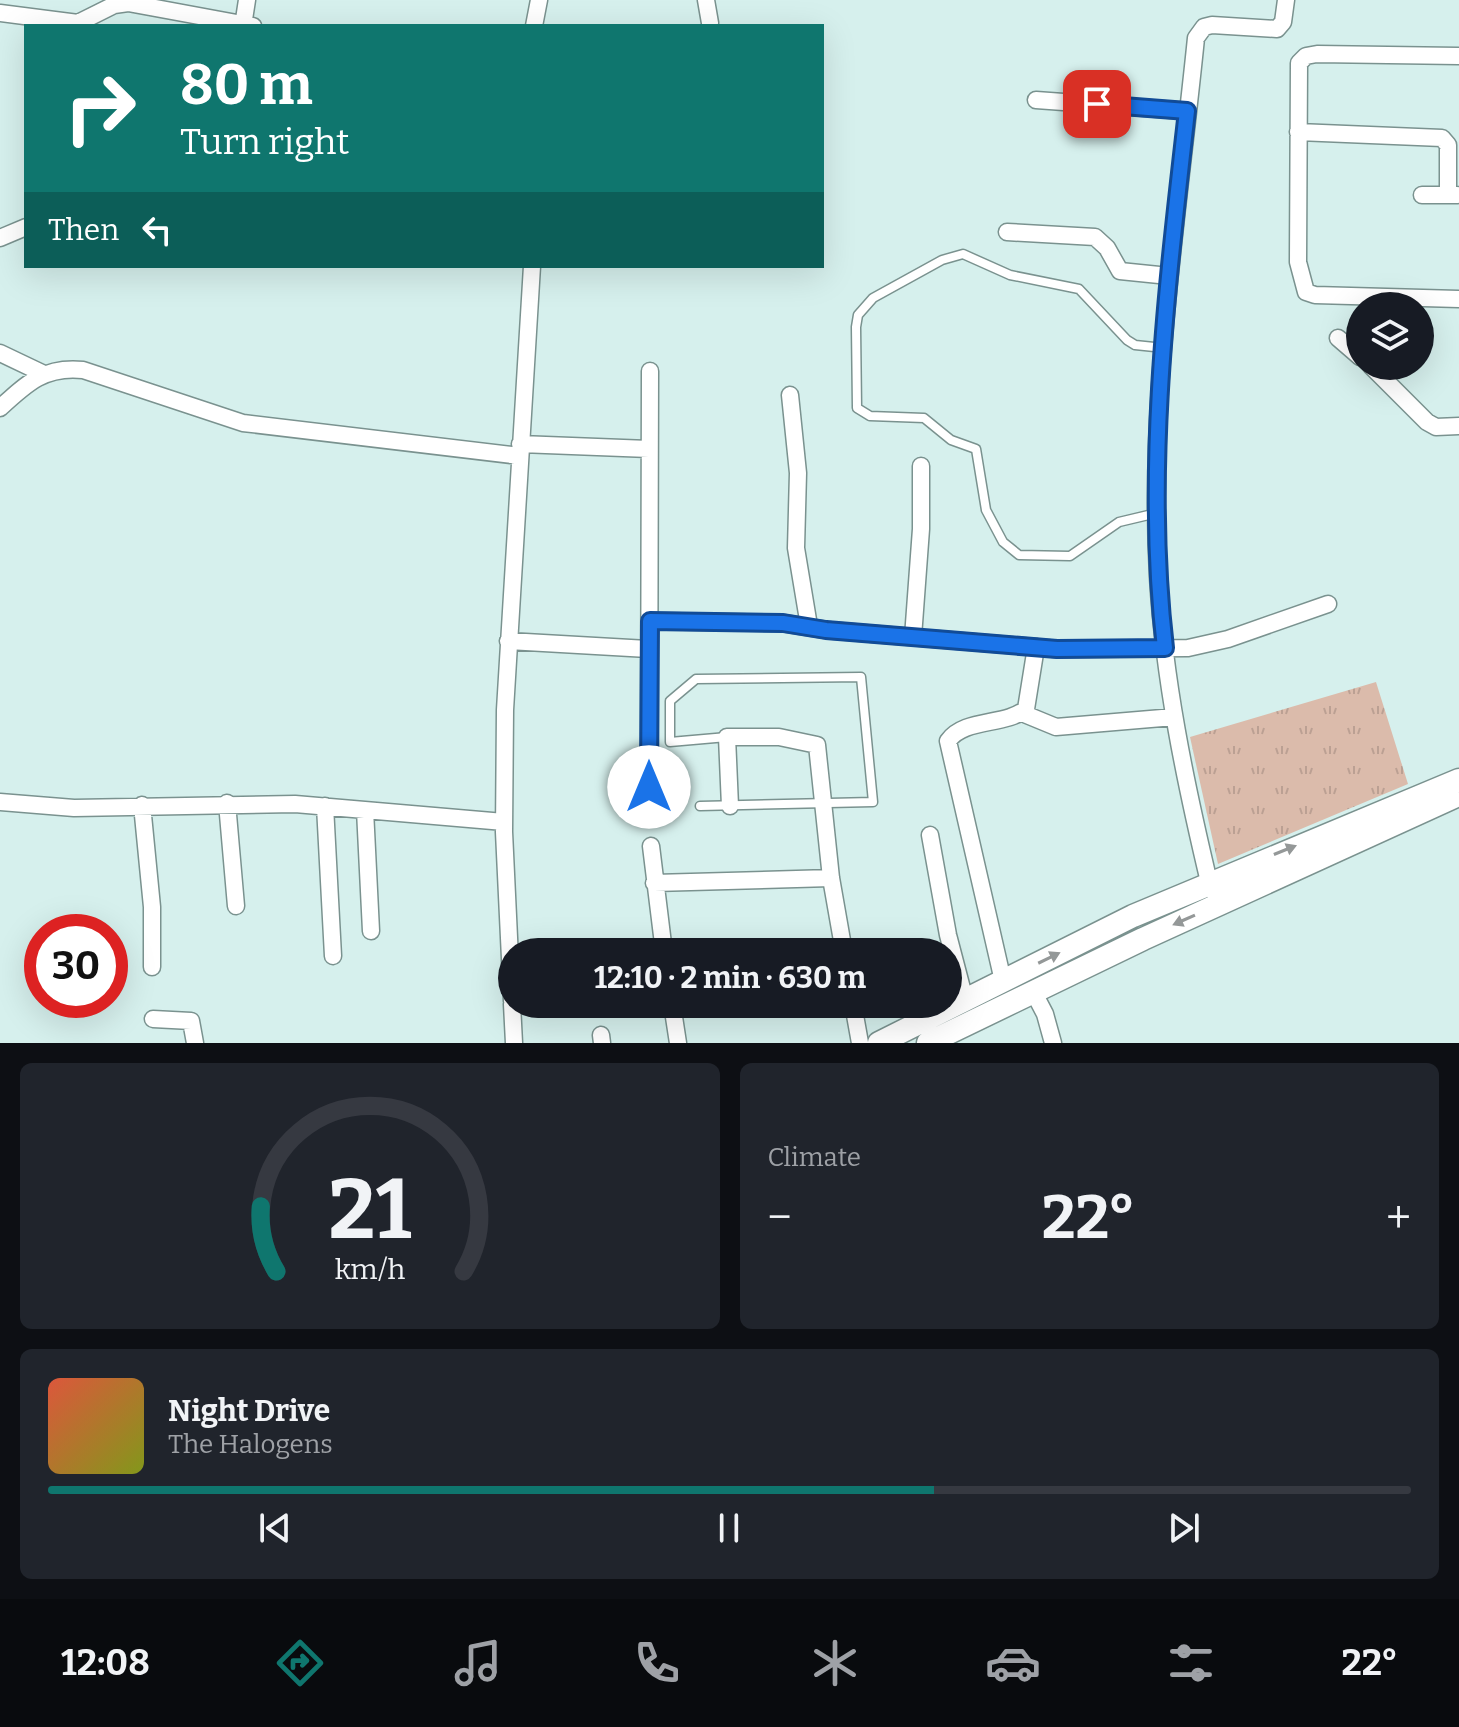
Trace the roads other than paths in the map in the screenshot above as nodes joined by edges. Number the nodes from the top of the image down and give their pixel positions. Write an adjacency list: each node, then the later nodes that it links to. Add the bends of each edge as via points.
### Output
1 (247, 0): 9 (street)
2 (539, 0): 10 (street)
3 (706, 0): 7 (street)
4 (1286, 0): 13 (street, via 1277,29 1204,27 1196,38)
5 (100, 8): 6 (street, via 78,23); 8 (street, via 128,3)
6 (0, 13)
7 (710, 23)
8 (241, 24)
9 (246, 24)
10 (534, 24)
11 (1459, 56): 14 (street, via 1306,56 1299,63)
12 (1036, 100): 13 (street)
13 (1187, 111): 21 (street)
14 (1298, 132): 16 (street, via 1442,138 1448,145); 22 (street, via 1298,262 1306,292)
15 (1422, 195): 16 (street)
16 (1454, 195)
17 (24, 228): 19 (street)
18 (1007, 232): 21 (street, via 1095,237 1120,271)
19 (0, 238)
20 (532, 268): 34 (street)
21 (1169, 276): 25 (street)
22 (1459, 299)
23 (1338, 338): 24 (street)
24 (1346, 345)
25 (1164, 348): 36 (street); 36 (lane, via 1127,340 1079,289 1010,275 963,254 873,298 858,315 856,327 857,408 870,416 924,418 951,440 976,449 986,510 1010,550 1029,558 1070,556 1119,522)
26 (0, 353): 28 (street)
27 (650, 371): 33 (street)
28 (42, 373): 31 (street); 34 (street, via 83,370 267,427)
29 (1385, 380): 32 (street, via 1427,422)
30 (790, 395): 39 (street, via 798,473 796,548)
31 (0, 408)
32 (1459, 426)
33 (649, 449): 34 (street); 38 (street)
34 (520, 450): 41 (street)
35 (921, 466): 40 (street)
36 (1158, 513): 43 (street)
37 (1328, 604): 43 (street, via 1210,644)
38 (650, 621): 39 (street); 44 (street)
39 (809, 626): 40 (street)
40 (913, 637): 42 (street)
41 (508, 641): 44 (street); 59 (street)
42 (1036, 647): 43 (street); 45 (street, via 1028,704)
43 (1165, 648): 46 (street)
44 (648, 649): 49 (street)
45 (1022, 713): 46 (street, via 1056,727); 73 (street, via 961,731 948,741)
46 (1174, 717): 63 (street)
47 (727, 737): 53 (street, via 813,742); 53 (lane, via 670,742 670,701 696,679 861,677 873,802); 57 (street)
48 (1459, 780): 63 (main road, one-way to 48)
49 (649, 787)
50 (1459, 795): 65 (main road)
51 (0, 802): 54 (street, via 74,808)
52 (227, 803): 54 (street); 55 (street); 66 (street)
53 (824, 803): 57 (lane); 62 (street)
54 (142, 805): 72 (street)
55 (325, 806): 58 (street); 71 (street)
56 (700, 806): 57 (lane)
57 (730, 806)
58 (365, 810): 59 (street); 67 (street)
59 (504, 822): 68 (street)
60 (930, 835): 75 (street)
61 (651, 846): 64 (street)
62 (831, 878): 64 (street); 70 (street)
63 (1209, 882): 65 (street); 73 (main road, one-way to 63)
64 (654, 883): 69 (street)
65 (1221, 904): 74 (main road, one-way to 74)
66 (236, 906)
67 (371, 931)
68 (509, 938)
69 (662, 938)
70 (842, 938)
71 (333, 956)
72 (152, 967)
73 (1003, 981): 75 (main road)
74 (1033, 991): 85 (main road); 86 (street)
75 (965, 1000): 84 (main road)
76 (513, 1018): 81 (street)
77 (674, 1018): 82 (street)
78 (856, 1018): 83 (street)
79 (153, 1019): 80 (street, via 191,1021)
80 (195, 1043)
81 (514, 1043)
82 (678, 1043)
83 (860, 1043)
84 (879, 1043)
85 (928, 1043)
86 (1053, 1043)

